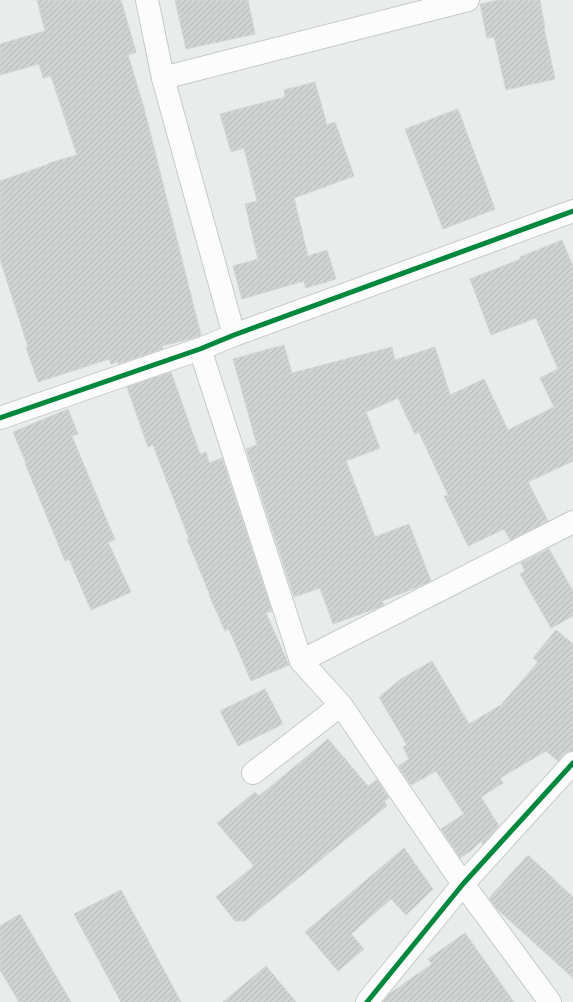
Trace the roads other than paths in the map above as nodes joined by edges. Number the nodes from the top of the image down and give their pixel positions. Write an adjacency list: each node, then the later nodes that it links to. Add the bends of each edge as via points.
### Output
1 (147, 0): 3 (street)
2 (468, 0): 3 (street)
3 (163, 78): 5 (street)
4 (573, 211): 5 (street)
5 (234, 335): 6 (street)
6 (200, 349): 7 (street); 9 (street)
7 (0, 418)
8 (573, 522): 9 (street)
9 (301, 661): 10 (street)
10 (341, 705): 12 (street); 13 (street)
11 (573, 763): 13 (street)
12 (253, 773)
13 (463, 884): 14 (street); 15 (street)
14 (367, 1002)
15 (550, 1002)

